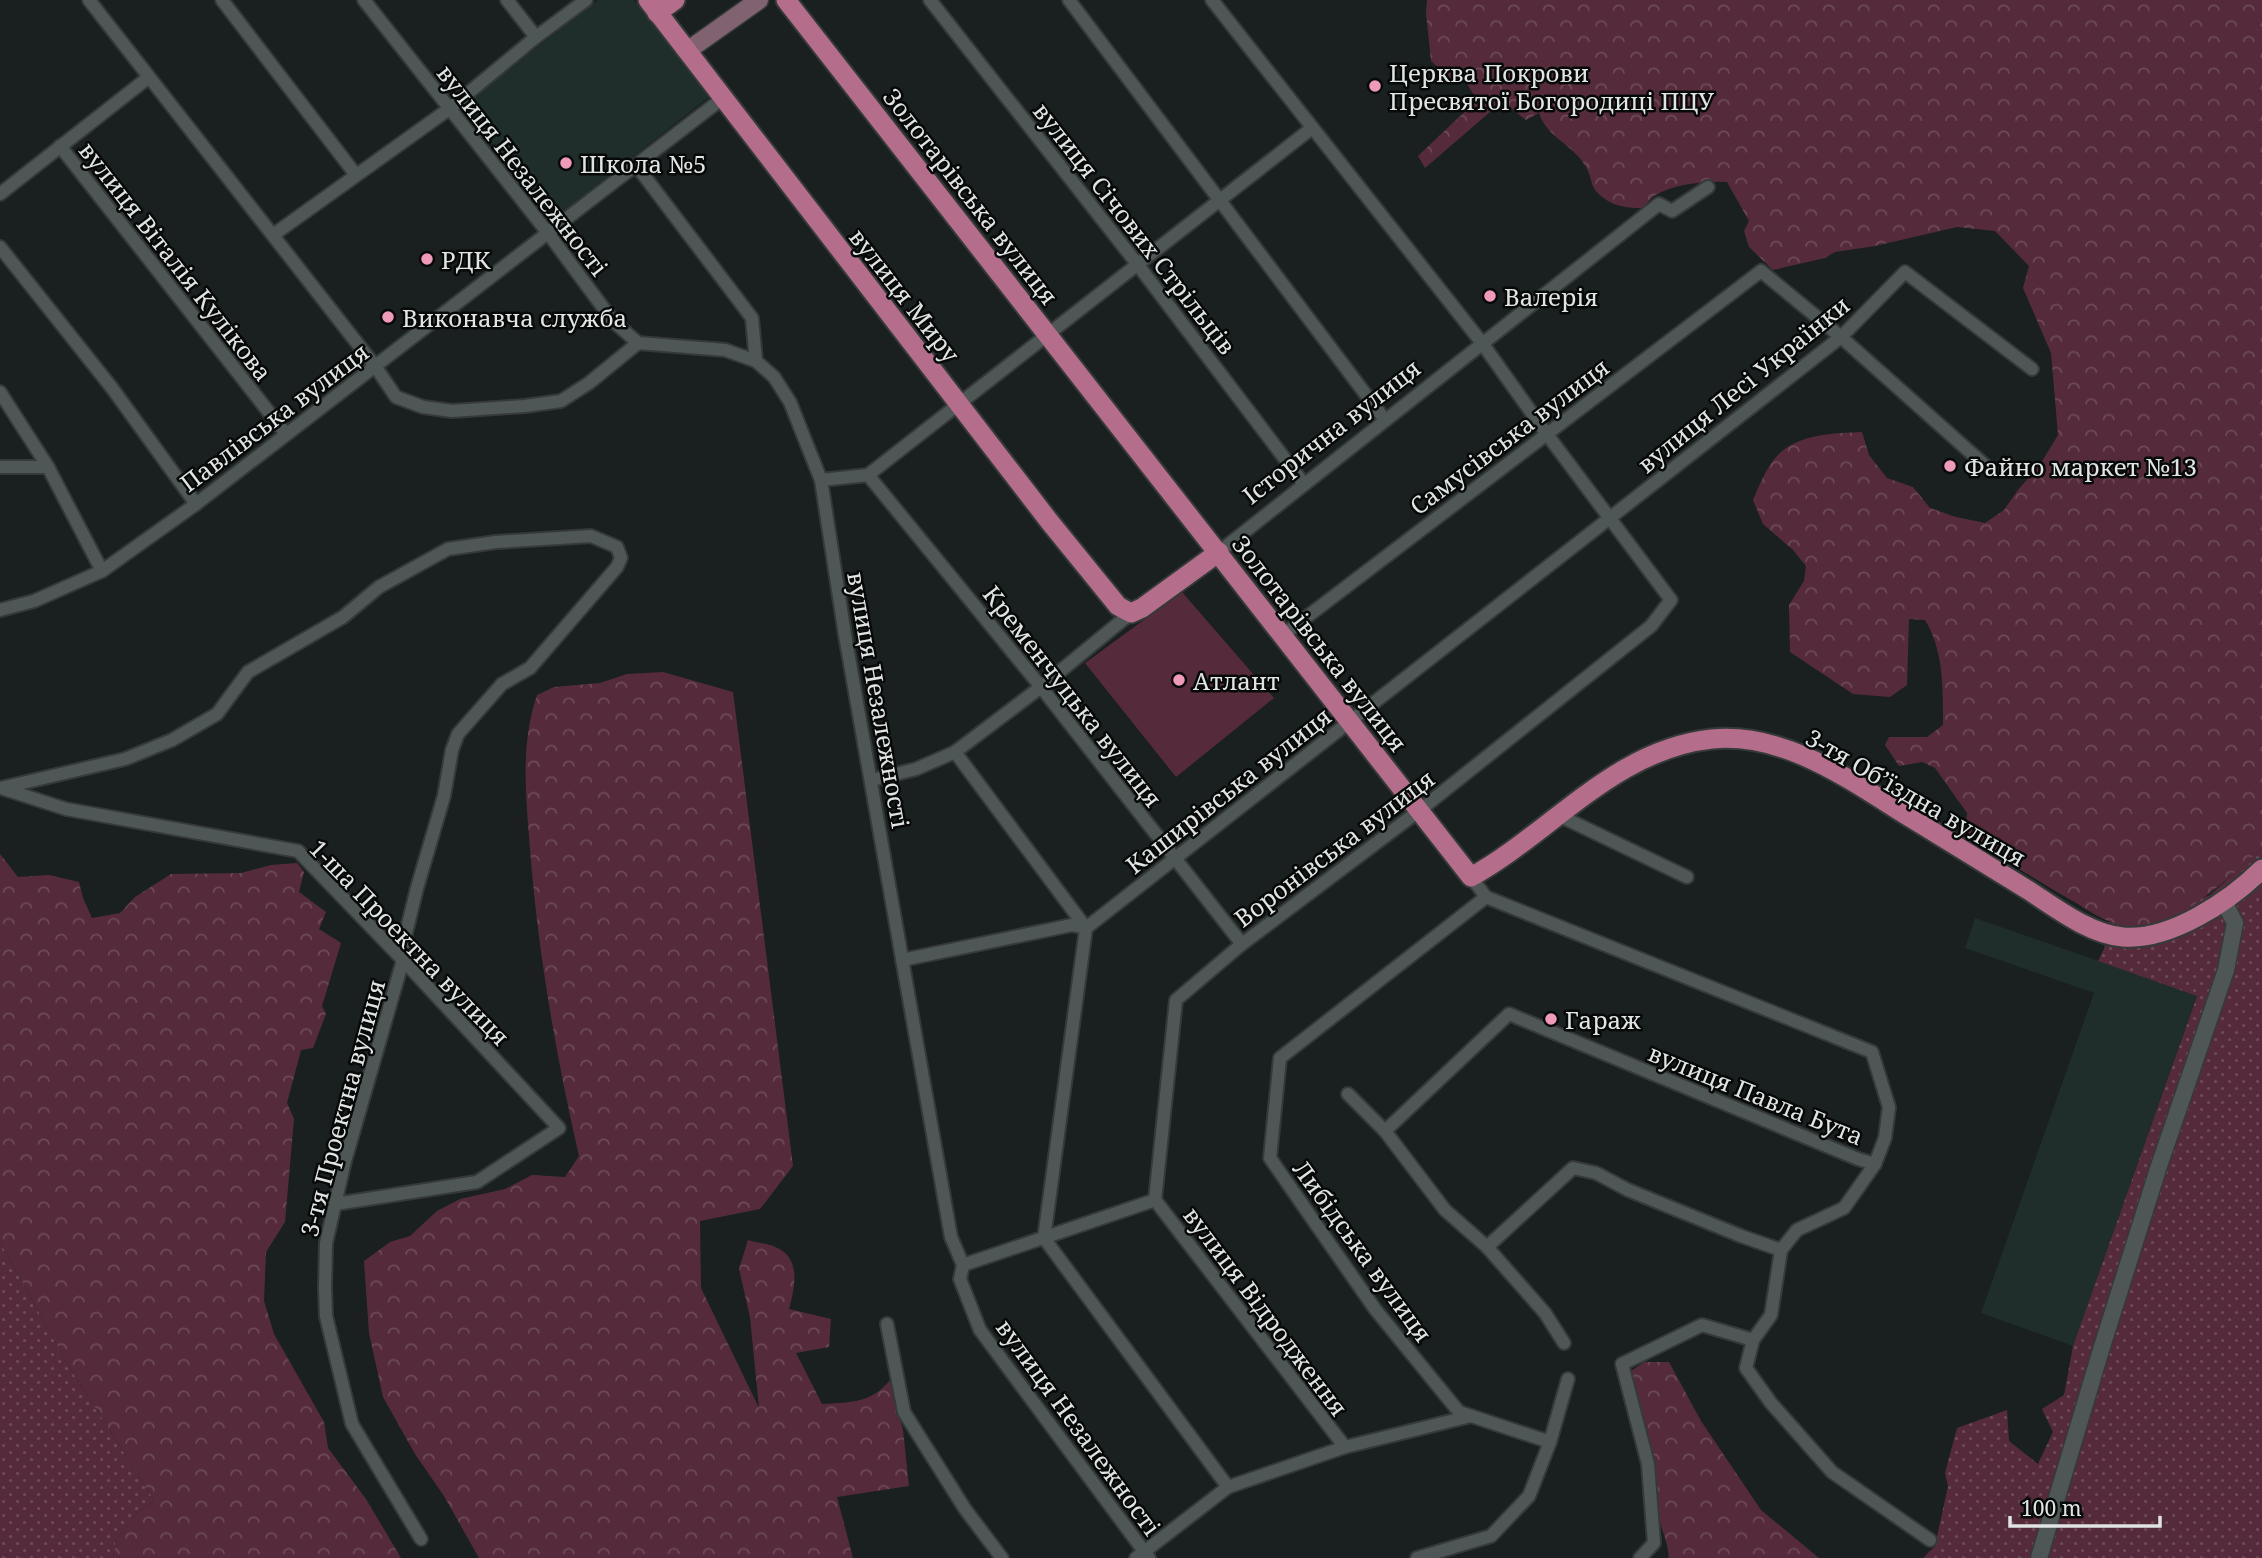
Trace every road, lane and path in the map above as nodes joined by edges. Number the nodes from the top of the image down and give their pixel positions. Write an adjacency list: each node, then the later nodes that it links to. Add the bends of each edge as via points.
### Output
1 (89, 0): 15 (street)
2 (222, 0): 21 (street)
3 (364, 0): 17 (street, вулиця Незалежності)
4 (507, 0): 13 (street)
5 (586, 0): 13 (street)
6 (675, 0): 12 (main road)
7 (759, 0): 14 (main road)
8 (786, 0): 29 (main road, Золотарівська вулиця)
9 (930, 0): 28 (street, вулиця Січових Стрільців)
10 (1069, 0): 24 (street)
11 (1212, 0): 18 (street)
12 (653, 6): 14 (main road, вулиця Миру)
13 (536, 37): 17 (street)
14 (687, 51): 16 (main road, вулиця Миру)
15 (149, 77): 19 (street); 26 (street)
16 (723, 98): 20 (street, Павлівська вулиця); 37 (main road, вулиця Миру)
17 (449, 108): 21 (street); 25 (street, вулиця Незалежності)
18 (1312, 128): 24 (street); 32 (street)
19 (60, 146): 23 (street); 40 (street, вулиця Віталія Кулікова)
20 (636, 164): 25 (street, Павлівська вулиця); 33 (street, via 752,318)
21 (356, 175): 26 (street)
22 (1709, 187): 32 (street, Історична вулиця, via 1672,211 1659,204)
23 (0, 194)
24 (1220, 201): 28 (street); 38 (street)
25 (548, 233): 31 (street, вулиця Незалежності, via 613,321); 34 (street, Павлівська вулиця)
26 (273, 235): 34 (street)
27 (0, 247): 47 (street, via 113,388)
28 (1138, 265): 29 (street); 46 (street, вулиця Січових Стрільців)
29 (1047, 333): 37 (street); 49 (main road, Золотарівська вулиця)
30 (1841, 337): 35 (street, вулиця Лесі Українки, via 1905,272); 39 (street, Самусівська вулиця, via 1761,271); 43 (street); 48 (street, вулиця Лесі Українки)
31 (638, 343): 33 (street, вулиця Незалежності, via 725,350); 34 (street, via 561,401 526,406 452,411 424,407 396,397)
32 (1482, 343): 38 (street, Історична вулиця); 39 (street)
33 (756, 361): 45 (street, вулиця Незалежності, via 774,377 790,402)
34 (375, 366): 40 (street, Павлівська вулиця)
35 (2032, 369)
36 (0, 392): 42 (street)
37 (959, 404): 44 (street); 52 (main road, вулиця Миру, via 1118,606)
38 (1385, 420): 46 (street, Історична вулиця)
39 (1546, 433): 48 (street); 53 (street, Самусівська вулиця)
40 (286, 434): 47 (street, Павлівська вулиця)
41 (0, 467): 42 (street)
42 (48, 467): 50 (street)
43 (1988, 468)
44 (868, 475): 45 (street); 54 (street, Кременчуцька вулиця)
45 (821, 480): 57 (street, вулиця Незалежності)
46 (1304, 484): 49 (street, Історична вулиця)
47 (196, 504): 50 (street, Павлівська вулиця)
48 (1609, 518): 55 (street, Каширівська вулиця); 59 (street, Воронівська вулиця, via 1671,600 1651,626)
49 (1219, 552): 52 (main road, Історична вулиця); 53 (main road, Золотарівська вулиця)
50 (102, 571): 51 (street, Павлівська вулиця, via 34,601)
51 (0, 610)
52 (1131, 613): 54 (street, Історична вулиця)
53 (1283, 635): 55 (main road, Золотарівська вулиця)
54 (1041, 687): 56 (street, Історична вулиця); 61 (street, Кременчуцька вулиця)
55 (1350, 721): 59 (main road, Золотарівська вулиця); 61 (street, Каширівська вулиця)
56 (955, 752): 57 (street, Історична вулиця, via 916,769); 67 (street)
57 (872, 780): 70 (street, вулиця Незалежності)
58 (1, 788): 69 (street, 1-ша Проектна вулиця, via 66,809 298,851); 69 (street, 3-тя Проектна вулиця, via 125,759 172,740 218,715 248,672 343,617 379,586 448,549 591,536 617,547 621,558 617,567 530,668 502,684 458,734)
59 (1420, 810): 63 (main road, Золотарівська вулиця); 68 (street, Воронівська вулиця)
60 (1560, 816): 63 (main road, 3-тя Обʼїздна вулиця); 64 (street); 66 (main road, 3-тя Обʼїздна вулиця, via 1607,780 1656,753 1710,739 1735,738 1796,752 1832,770 2064,913 2111,935 2160,932 2190,921)
61 (1174, 857): 67 (street, Каширівська вулиця); 68 (street, Кременчуцька вулиця)
62 (2262, 869): 66 (main road, 3-тя Обʼїздна вулиця)
63 (1471, 877): 65 (street, Золотарівська вулиця)
64 (1687, 877)
65 (1486, 897): 73 (street, via 1872,1052 1889,1107 1885,1138); 84 (street, Либідська вулиця, via 1280,1058 1270,1158 1375,1309 1459,1412)
66 (2223, 900): 94 (street, via 2235,923 2226,970 2154,1182)
67 (1086, 928): 70 (street, via 1072,925); 76 (street)
68 (1242, 944): 74 (street, Воронівська вулиця, via 1177,1000)
69 (400, 957): 75 (street, 3-тя Проектна вулиця); 75 (street, 1-ша Проектна вулиця, via 559,1128 477,1182)
70 (902, 960): 79 (street, вулиця Незалежності, via 951,1237)
71 (1348, 1094): 72 (street)
72 (1385, 1131): 73 (street, вулиця Павла Бута, via 1508,1014); 77 (street, via 1445,1210)
73 (1875, 1164): 78 (street, via 1844,1208 1797,1230)
74 (1155, 1200): 76 (street); 86 (street, вулиця Відродження)
75 (335, 1204): 88 (street, 3-тя Проектна вулиця, via 326,1243 326,1316 352,1424)
76 (1044, 1238): 79 (street); 87 (street)
77 (1487, 1247): 78 (street, via 1573,1168 1596,1173); 82 (street, via 1545,1313)
78 (1781, 1250): 81 (street, via 1771,1315)
79 (963, 1265): 90 (street, вулиця Незалежності, via 960,1279 980,1330)
80 (887, 1324): 91 (street, via 904,1412)
81 (1753, 1340): 89 (street, via 1746,1368 1779,1413 1832,1472); 93 (street, via 1702,1325 1622,1364 1648,1464 1654,1543)
82 (1564, 1343)
83 (1568, 1379): 85 (street)
84 (1471, 1416): 85 (street, Либідська вулиця); 86 (street)
85 (1550, 1442): 92 (street, via 1529,1496 1491,1536)
86 (1345, 1447): 87 (street)
87 (1228, 1487): 90 (street)
88 (421, 1539)
89 (1930, 1541)
90 (1143, 1556)
91 (1002, 1558)
92 (1417, 1558)
93 (1640, 1558)
94 (2039, 1558)

